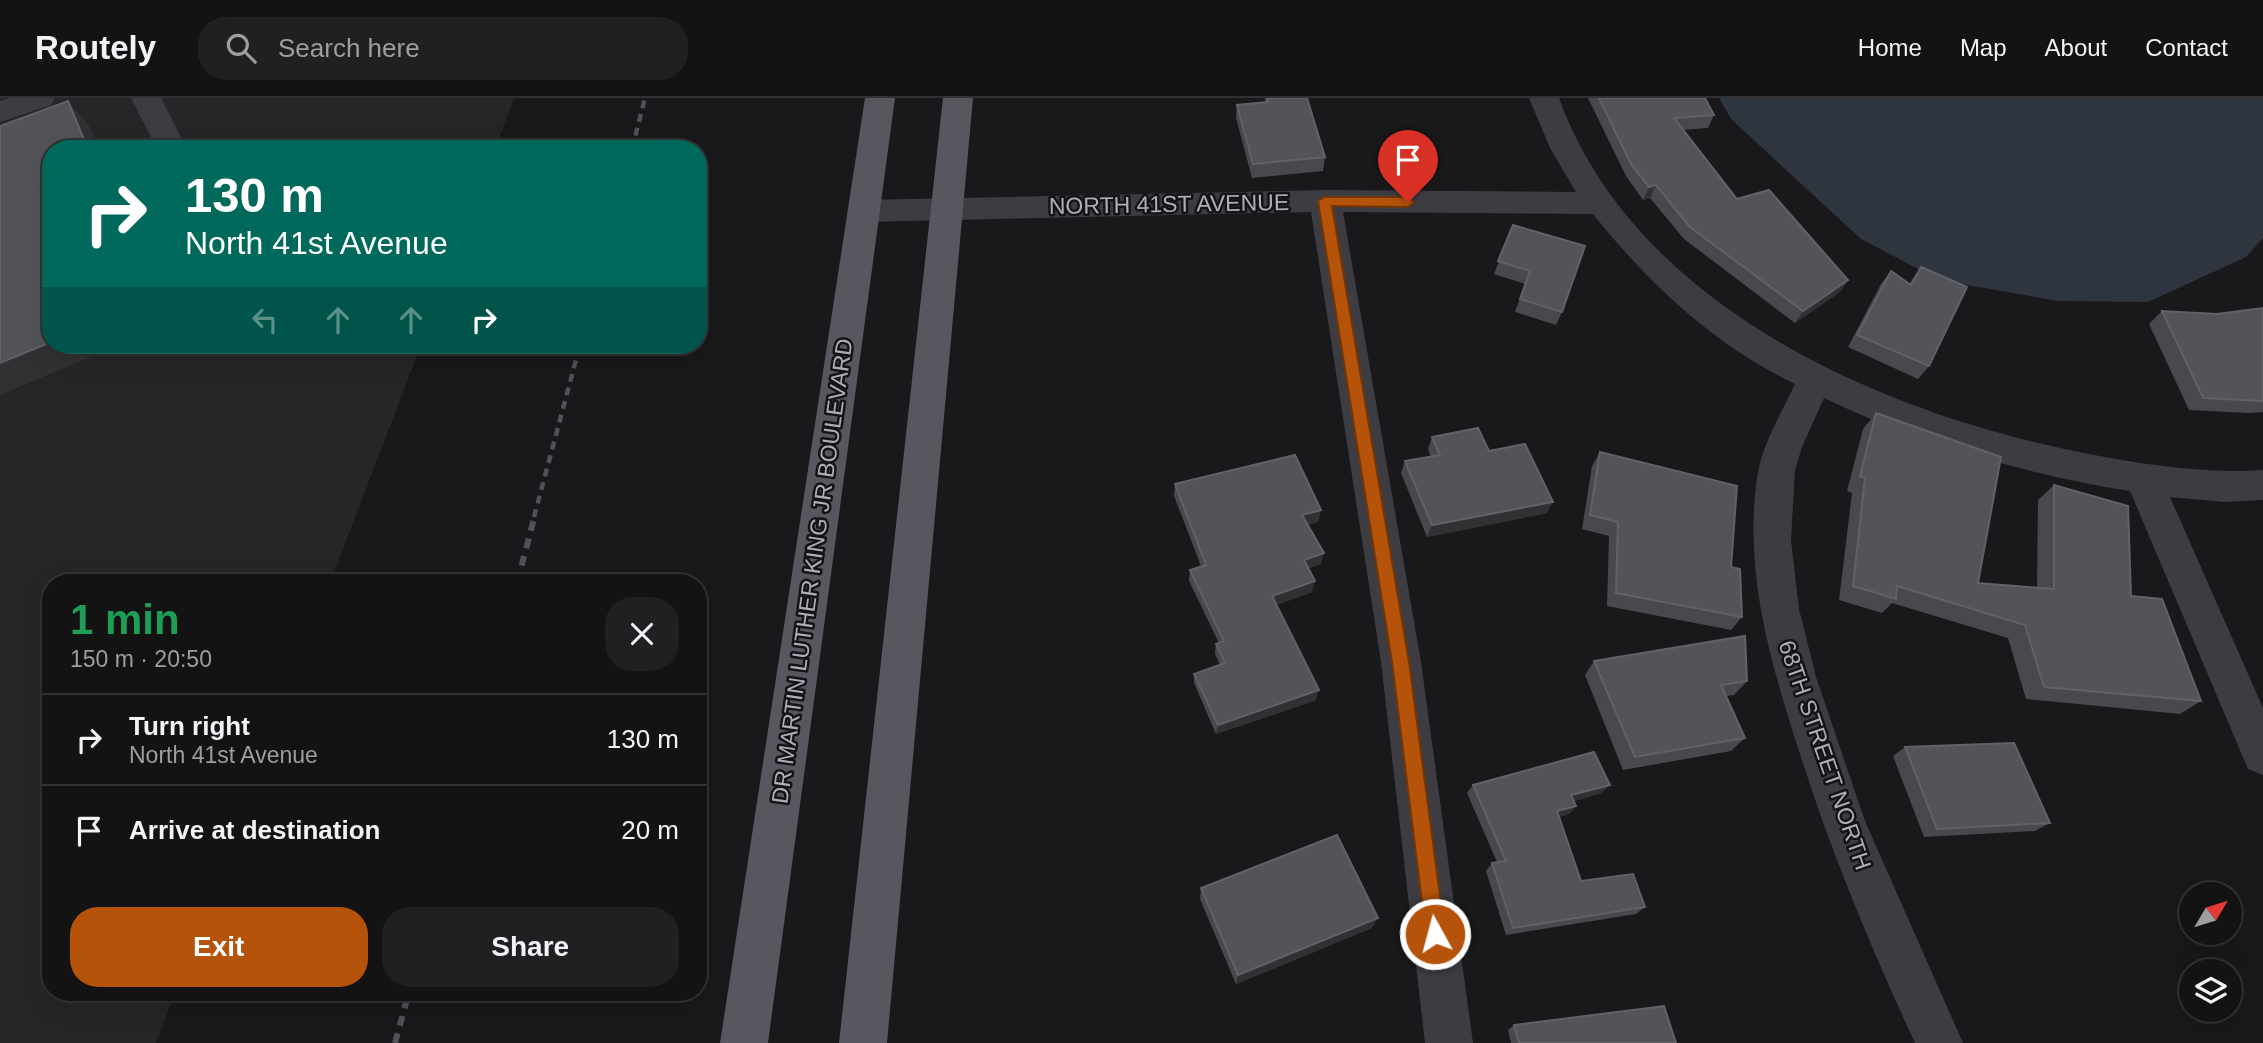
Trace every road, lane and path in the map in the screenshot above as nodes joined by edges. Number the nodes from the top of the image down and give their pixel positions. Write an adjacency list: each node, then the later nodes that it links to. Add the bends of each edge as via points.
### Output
1 (40, 98): 6 (street)
2 (146, 98): 7 (street)
3 (880, 98): 11 (main road, DR MARTIN LUTHER KING JR BOULEVARD)
4 (958, 98): 10 (main road)
5 (1544, 98): 9 (street, via 1555,133)
6 (0, 111)
7 (167, 140)
8 (1325, 201): 9 (street, NORTH 41ST AVENUE); 10 (street, NORTH 41ST AVENUE); 18 (street, via 1401,662)
9 (1601, 203): 12 (street, via 1632,241 1708,312)
10 (950, 208): 11 (street, NORTH 41ST AVENUE); 17 (main road)
11 (864, 211): 16 (main road, DR MARTIN LUTHER KING JR BOULEVARD)
12 (1816, 377): 13 (street, via 1905,416 1998,448); 19 (street, 68TH STREET NORTH, via 1778,465 1772,537 1778,604 1788,656 1834,796 1899,960)
13 (2143, 478): 14 (street); 15 (street)
14 (2263, 485)
15 (2263, 755)
16 (744, 1043)
17 (863, 1043)
18 (1449, 1043)
19 (1939, 1043)

